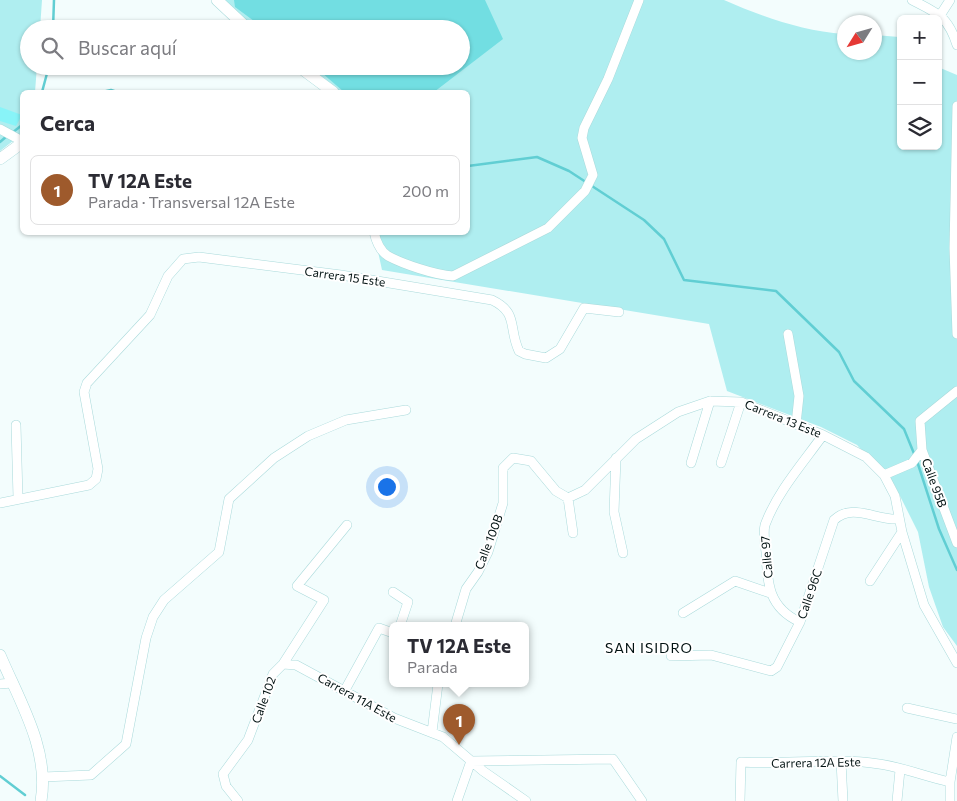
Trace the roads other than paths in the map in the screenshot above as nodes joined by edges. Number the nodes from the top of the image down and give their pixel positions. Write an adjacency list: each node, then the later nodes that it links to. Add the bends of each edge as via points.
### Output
1 (217, 0): 6 (main road)
2 (639, 0): 15 (street, via 608,79 584,128 582,138 593,175 585,191 548,228 453,276 387,255 379,247)
3 (912, 0): 5 (street)
4 (950, 0): 5 (street)
5 (941, 14): 7 (street, via 952,27)
6 (238, 20)
7 (957, 45)
8 (310, 75): 9 (main road)
9 (330, 90)
10 (957, 106): 18 (street, via 954,229)
11 (0, 129): 12 (street)
12 (20, 141)
13 (20, 144): 14 (main road)
14 (0, 159)
15 (375, 235)
16 (619, 312): 31 (street, Carrera 15 Este, via 584,308 560,348 546,358 519,351 511,317 505,306 492,300 199,257 184,259 168,276 150,315 87,383 84,392 98,469 96,479 89,485)
17 (788, 334): 23 (street, via 799,396)
18 (957, 334)
19 (957, 391): 26 (street, Calle 95B, via 920,420)
20 (710, 402): 21 (street, Carrera 13 Este); 27 (street, Carrera 13 Este, via 678,412 636,439); 28 (street)
21 (741, 402): 23 (street, Carrera 13 Este); 29 (street)
22 (406, 410): 63 (street, via 346,420 308,436 274,458 229,498 219,552 164,600 153,617 126,744 91,775)
23 (796, 424): 25 (street, Carrera 13 Este)
24 (16, 425): 31 (street)
25 (824, 435): 30 (street, Carrera 13 Este, via 866,457); 42 (street, Calle 97, via 776,503 764,528)
26 (922, 450): 30 (street, via 912,463); 38 (street, Calle 95B)
27 (616, 458): 32 (street, Carrera 13 Este, via 585,490); 39 (street, via 614,512)
28 (691, 463)
29 (720, 463)
30 (884, 475): 34 (street, Carrera 13 Este, via 895,496)
31 (18, 498): 33 (street)
32 (568, 498): 37 (street); 45 (street, Calle 100B, via 556,491 530,461 514,458 503,468 503,503 488,552 466,589)
33 (0, 503)
34 (899, 519): 36 (street, Carrera 13 Este); 46 (street, Calle 96C, via 890,520 853,511 842,512 834,520)
35 (347, 525): 51 (street, Calle 102, via 297,586 324,600)
36 (902, 532): 40 (street); 50 (street, Carrera 13 Este, via 924,605)
37 (573, 533)
38 (957, 543)
39 (623, 553)
40 (870, 581)
41 (393, 592): 44 (street, via 408,602)
42 (770, 593): 43 (street, via 735,581); 46 (street, Calle 97, via 785,616)
43 (683, 613)
44 (401, 622)
45 (456, 622)
46 (800, 622): 49 (street, Calle 96C, via 771,672 711,654)
47 (389, 632): 55 (street, via 379,628)
48 (0, 654): 52 (main road)
49 (671, 656)
50 (957, 663)
51 (283, 664): 55 (street, Carrera 11A Este, via 296,665); 66 (street, Calle 102, via 272,674 245,746 223,774 226,786)
52 (12, 683): 53 (street); 63 (main road, via 37,744)
53 (0, 684)
54 (438, 687): 58 (street)
55 (345, 690): 58 (street, Carrera 11A Este, via 399,721)
56 (907, 708): 57 (street)
57 (957, 719)
58 (432, 732): 60 (street, Carrera 11A Este, via 450,741)
59 (957, 737): 64 (street)
60 (472, 761): 67 (street); 68 (street, Carrera 11A Este); 69 (street, via 612,760)
61 (841, 761): 62 (street, Carrera 12A Este, via 880,764); 70 (street, Carrera 12A Este, via 741,762); 71 (street)
62 (900, 770): 64 (street, Carrera 12A Este); 72 (street)
63 (43, 777): 65 (main road)
64 (950, 782): 73 (street)
65 (41, 801)
66 (238, 801)
67 (457, 801)
68 (526, 801)
69 (642, 801)
70 (740, 801)
71 (843, 801)
72 (897, 801)
73 (950, 801)

